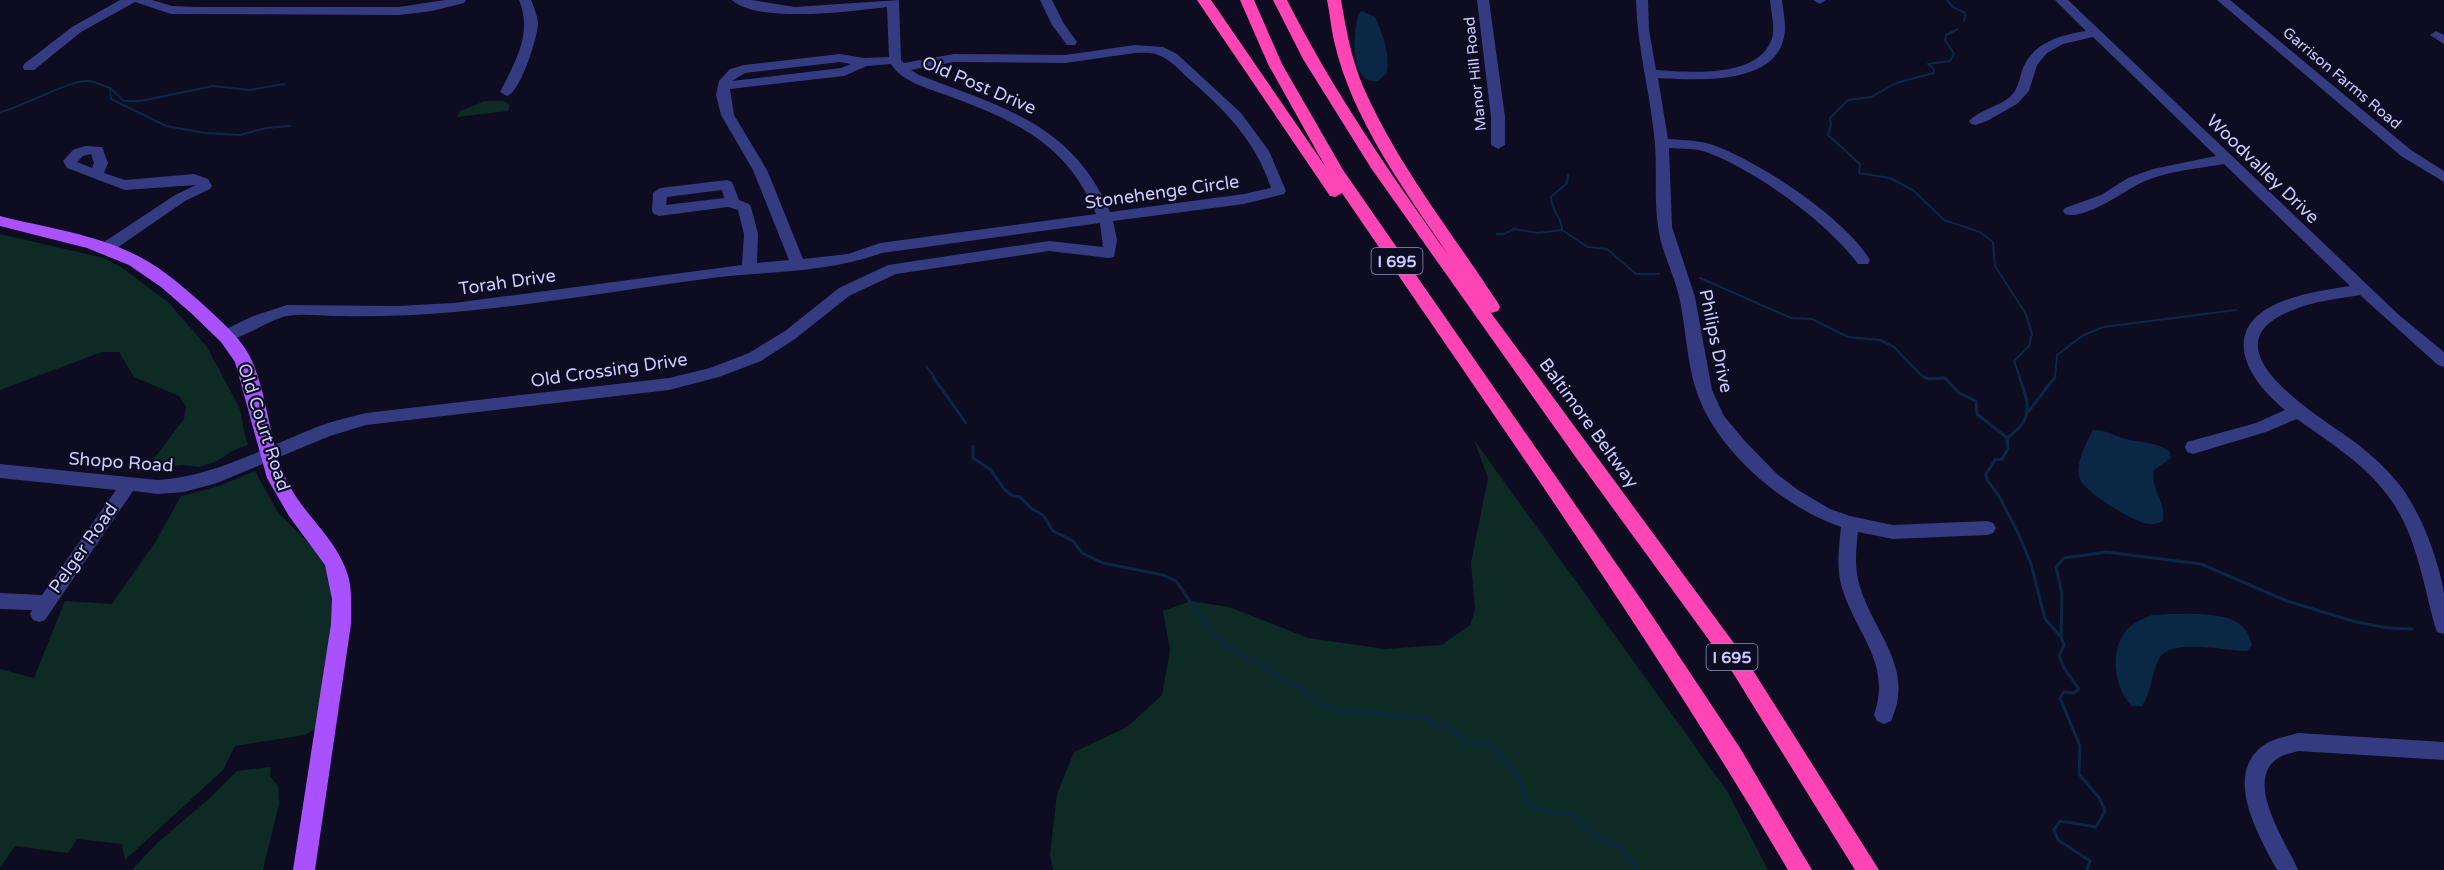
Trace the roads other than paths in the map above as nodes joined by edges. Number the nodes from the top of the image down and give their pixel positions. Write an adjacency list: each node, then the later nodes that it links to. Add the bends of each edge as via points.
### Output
1 (130, 0): 20 (street, via 75,30)
2 (140, 0): 3 (street, via 171,10 196,11 399,11)
3 (460, 0)
4 (525, 0): 22 (street, via 532,28)
5 (738, 0): 16 (street, via 798,11)
6 (1046, 0): 18 (street)
7 (1204, 0): 47 (highway, via 1366,237 1549,492)
8 (1247, 0): 47 (highway, I 695, via 1275,64 1336,172)
9 (1280, 0): 44 (highway, Baltimore Beltway / I 695, via 1310,59 1376,165)
10 (1334, 0): 44 (highway, via 1347,66 1387,146)
11 (1483, 0): 25 (street, Manor Hill Road)
12 (1642, 0): 21 (street, Philips Drive)
13 (1776, 0): 21 (street, via 1777,42 1759,62 1712,75)
14 (2061, 0): 17 (street, Woodvalley Drive)
15 (2223, 0): 28 (street, Garrison Farms Road, via 2406,153)
16 (893, 2): 19 (street, Old Post Drive)
17 (2095, 33): 23 (street, via 2063,39 2043,51 2015,100); 26 (street, Woodvalley Drive)
18 (1071, 42)
19 (897, 64): 31 (street, Old Post Drive, via 914,78 1043,132 1080,170); 31 (street, Stonehenge Circle, via 954,58 1043,60 1122,50 1159,50 1172,57 1242,122 1272,170 1279,191); 36 (street, Stonehenge Circle, via 864,62 844,72 724,86 725,107 759,169)
20 (29, 67)
21 (1650, 74): 24 (street, Philips Drive)
22 (507, 92)
23 (1976, 121)
24 (1662, 143): 35 (street, via 1705,147 1740,161 1822,217); 48 (street, Philips Drive, via 1665,227 1686,291 1710,405 1733,439 1771,479 1824,514)
25 (1498, 145)
26 (2226, 159): 30 (street, via 2158,172); 38 (street, Woodvalley Drive)
27 (97, 175): 33 (street, via 124,185 194,179 205,186 180,198)
28 (2444, 177)
29 (732, 202): 37 (street, via 744,207 747,213 751,234)
30 (2070, 211)
31 (1106, 218): 34 (street, Old Post Drive, via 1112,238); 36 (street, Stonehenge Circle, via 880,248 850,259)
32 (0, 221): 33 (main road, Old Court Road)
33 (106, 248): 39 (main road, Old Court Road, via 160,278)
34 (1109, 253): 43 (street, Old Crossing Drive, via 1049,246 893,269 844,292 755,357 713,373 658,385 366,419)
35 (1863, 260)
36 (799, 266): 37 (street, Torah Drive)
37 (749, 269): 39 (street, Torah Drive, via 427,311 287,310)
38 (2363, 289): 40 (street, Woodvalley Drive); 41 (street, via 2300,302 2266,316 2257,324 2251,345 2257,367)
39 (225, 336): 43 (main road, Old Court Road, via 246,365)
40 (2444, 361)
41 (2299, 411): 42 (street, via 2260,429); 51 (street, via 2349,446 2397,494 2413,527)
42 (2193, 447)
43 (270, 454): 46 (street, Shopo Road, via 184,486); 54 (main road, Old Court Road, via 283,491 324,544 341,584 341,624)
44 (1582, 454): 56 (highway, Baltimore Beltway / I 695, via 1740,667)
45 (0, 471): 46 (street, Shopo Road)
46 (129, 484): 50 (street, Pelger Road, via 42,609)
47 (1568, 510): 55 (highway, I 695, via 1686,684)
48 (1850, 523): 49 (street, Philips Drive, via 1910,532); 52 (street, via 1846,568 1889,676 1890,694)
49 (1987, 528)
50 (0, 601)
51 (2444, 626)
52 (1884, 715)
53 (2444, 751): 57 (street, via 2298,742 2269,752 2260,762 2253,793 2256,807)
54 (304, 870)
55 (1801, 870)
56 (1868, 870)
57 (2288, 870)

